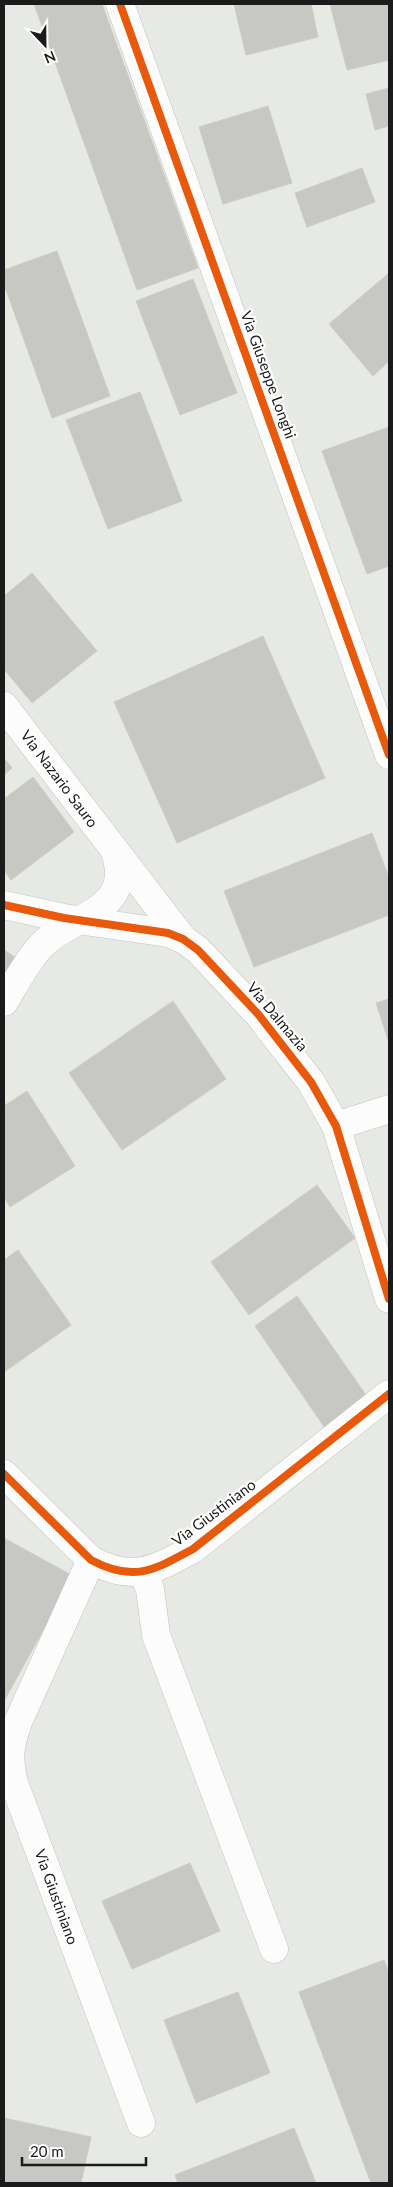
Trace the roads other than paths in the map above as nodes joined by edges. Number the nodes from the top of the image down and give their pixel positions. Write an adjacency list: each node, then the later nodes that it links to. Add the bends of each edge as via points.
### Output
1 (120, 4): 3 (street, Via Giuseppe Longhi)
2 (4, 706): 4 (street, Via Nazario Sauro)
3 (389, 755)
4 (115, 852): 6 (street, Via Nazario Sauro, via 120,868 118,886 109,900); 7 (street, Via Nazario Sauro)
5 (4, 906): 6 (street, Via Dalmazia)
6 (80, 920): 7 (street, Via Dalmazia, via 168,933); 8 (street, Via Nazario Sauro, via 54,934 40,948)
7 (182, 939): 10 (street, Via Dalmazia, via 198,950 258,1014 311,1082)
8 (4, 1002)
9 (389, 1109): 10 (street)
10 (336, 1126): 11 (street, Via Dalmazia)
11 (389, 1299)
12 (389, 1394): 15 (street, Via Giustiniano, via 193,1549 164,1565)
13 (4, 1474): 14 (street, Via Giustiniano)
14 (91, 1560): 15 (street, Via Giustiniano, via 109,1570 131,1574); 17 (street, Via Giustiniano, via 18,1722 10,1745 9,1763)
15 (142, 1571): 16 (street, via 150,1590 156,1634)
16 (274, 1949)
17 (141, 2123)

